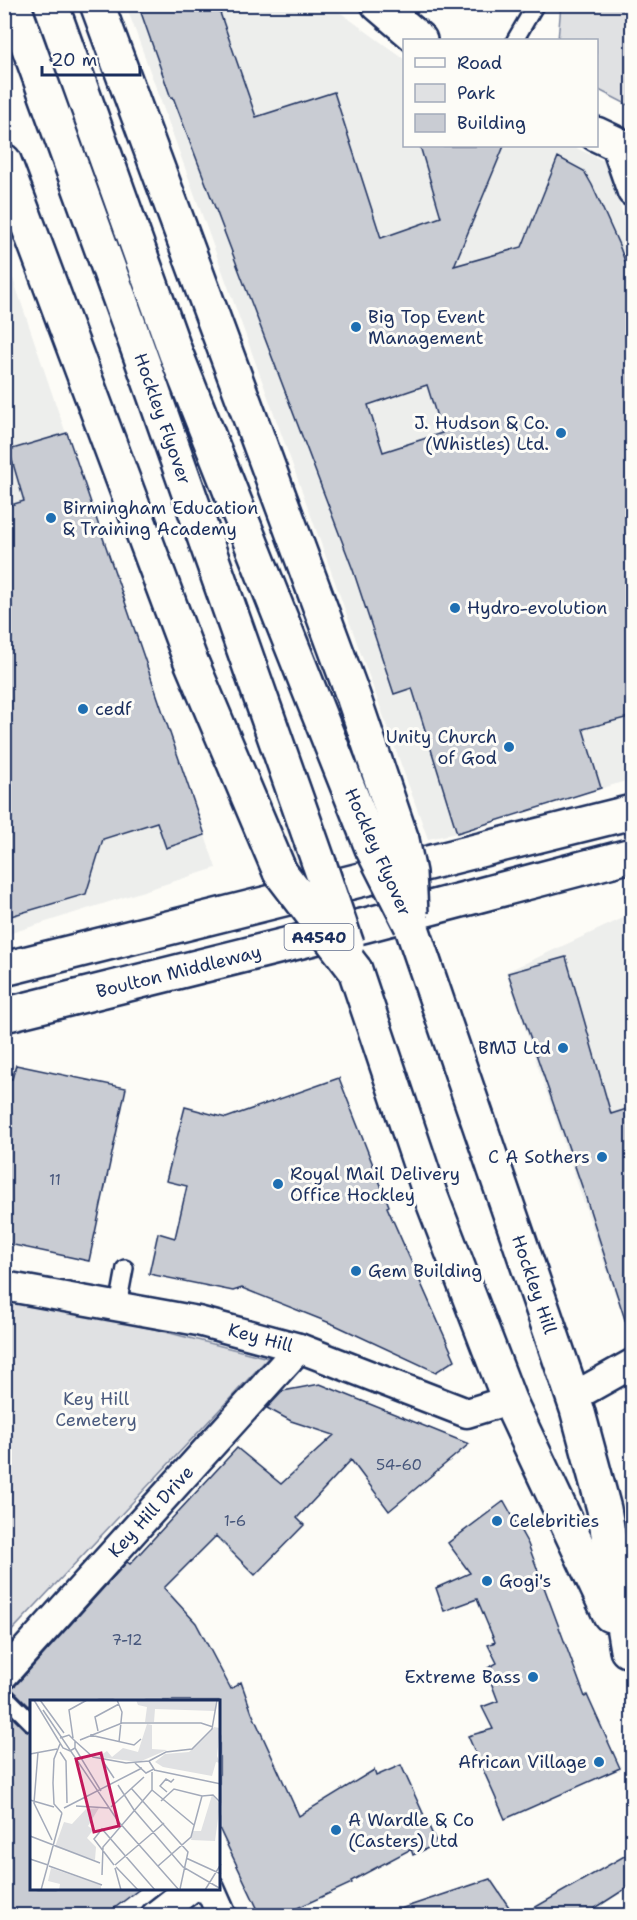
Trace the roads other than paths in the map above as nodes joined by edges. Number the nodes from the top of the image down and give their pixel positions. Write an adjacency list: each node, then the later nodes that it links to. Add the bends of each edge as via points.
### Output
1 (13, 4): 16 (main road, Hockley Flyover, bridge)
2 (51, 4): 12 (main road, Hockley Flyover, via 176,354)
3 (97, 4): 12 (main road, via 349,685)
4 (378, 4): 6 (main road)
5 (536, 4): 7 (lane)
6 (419, 39)
7 (516, 39)
8 (615, 143): 10 (street)
9 (4, 161): 16 (main road, bridge, via 190,659 280,872)
10 (633, 192)
11 (633, 812): 15 (main road, A4540)
12 (387, 844): 14 (main road, Hockley Flyover, bridge)
13 (633, 855): 17 (main road, Boulton Middleway / A4540)
14 (411, 925): 23 (main road, Hockley Hill)
15 (4, 969)
16 (355, 970): 24 (main road, Hockley Hill, via 430,1194)
17 (4, 1015)
18 (125, 1268): 20 (lane)
19 (4, 1286): 20 (street, Key Hill)
20 (118, 1306): 21 (street, Key Hill, via 198,1321)
21 (299, 1348): 24 (street, Key Hill, via 467,1413); 26 (street, Key Hill Drive)
22 (633, 1364): 23 (street)
23 (573, 1397): 25 (main road, Hockley Hill, via 604,1509)
24 (509, 1400): 25 (main road, Hockley Hill)
25 (630, 1658)
26 (4, 1674)
27 (4, 1695): 28 (lane)
28 (30, 1721)
29 (188, 1890): 31 (street)
30 (210, 1890): 32 (street)
31 (154, 1916)
32 (222, 1916)

